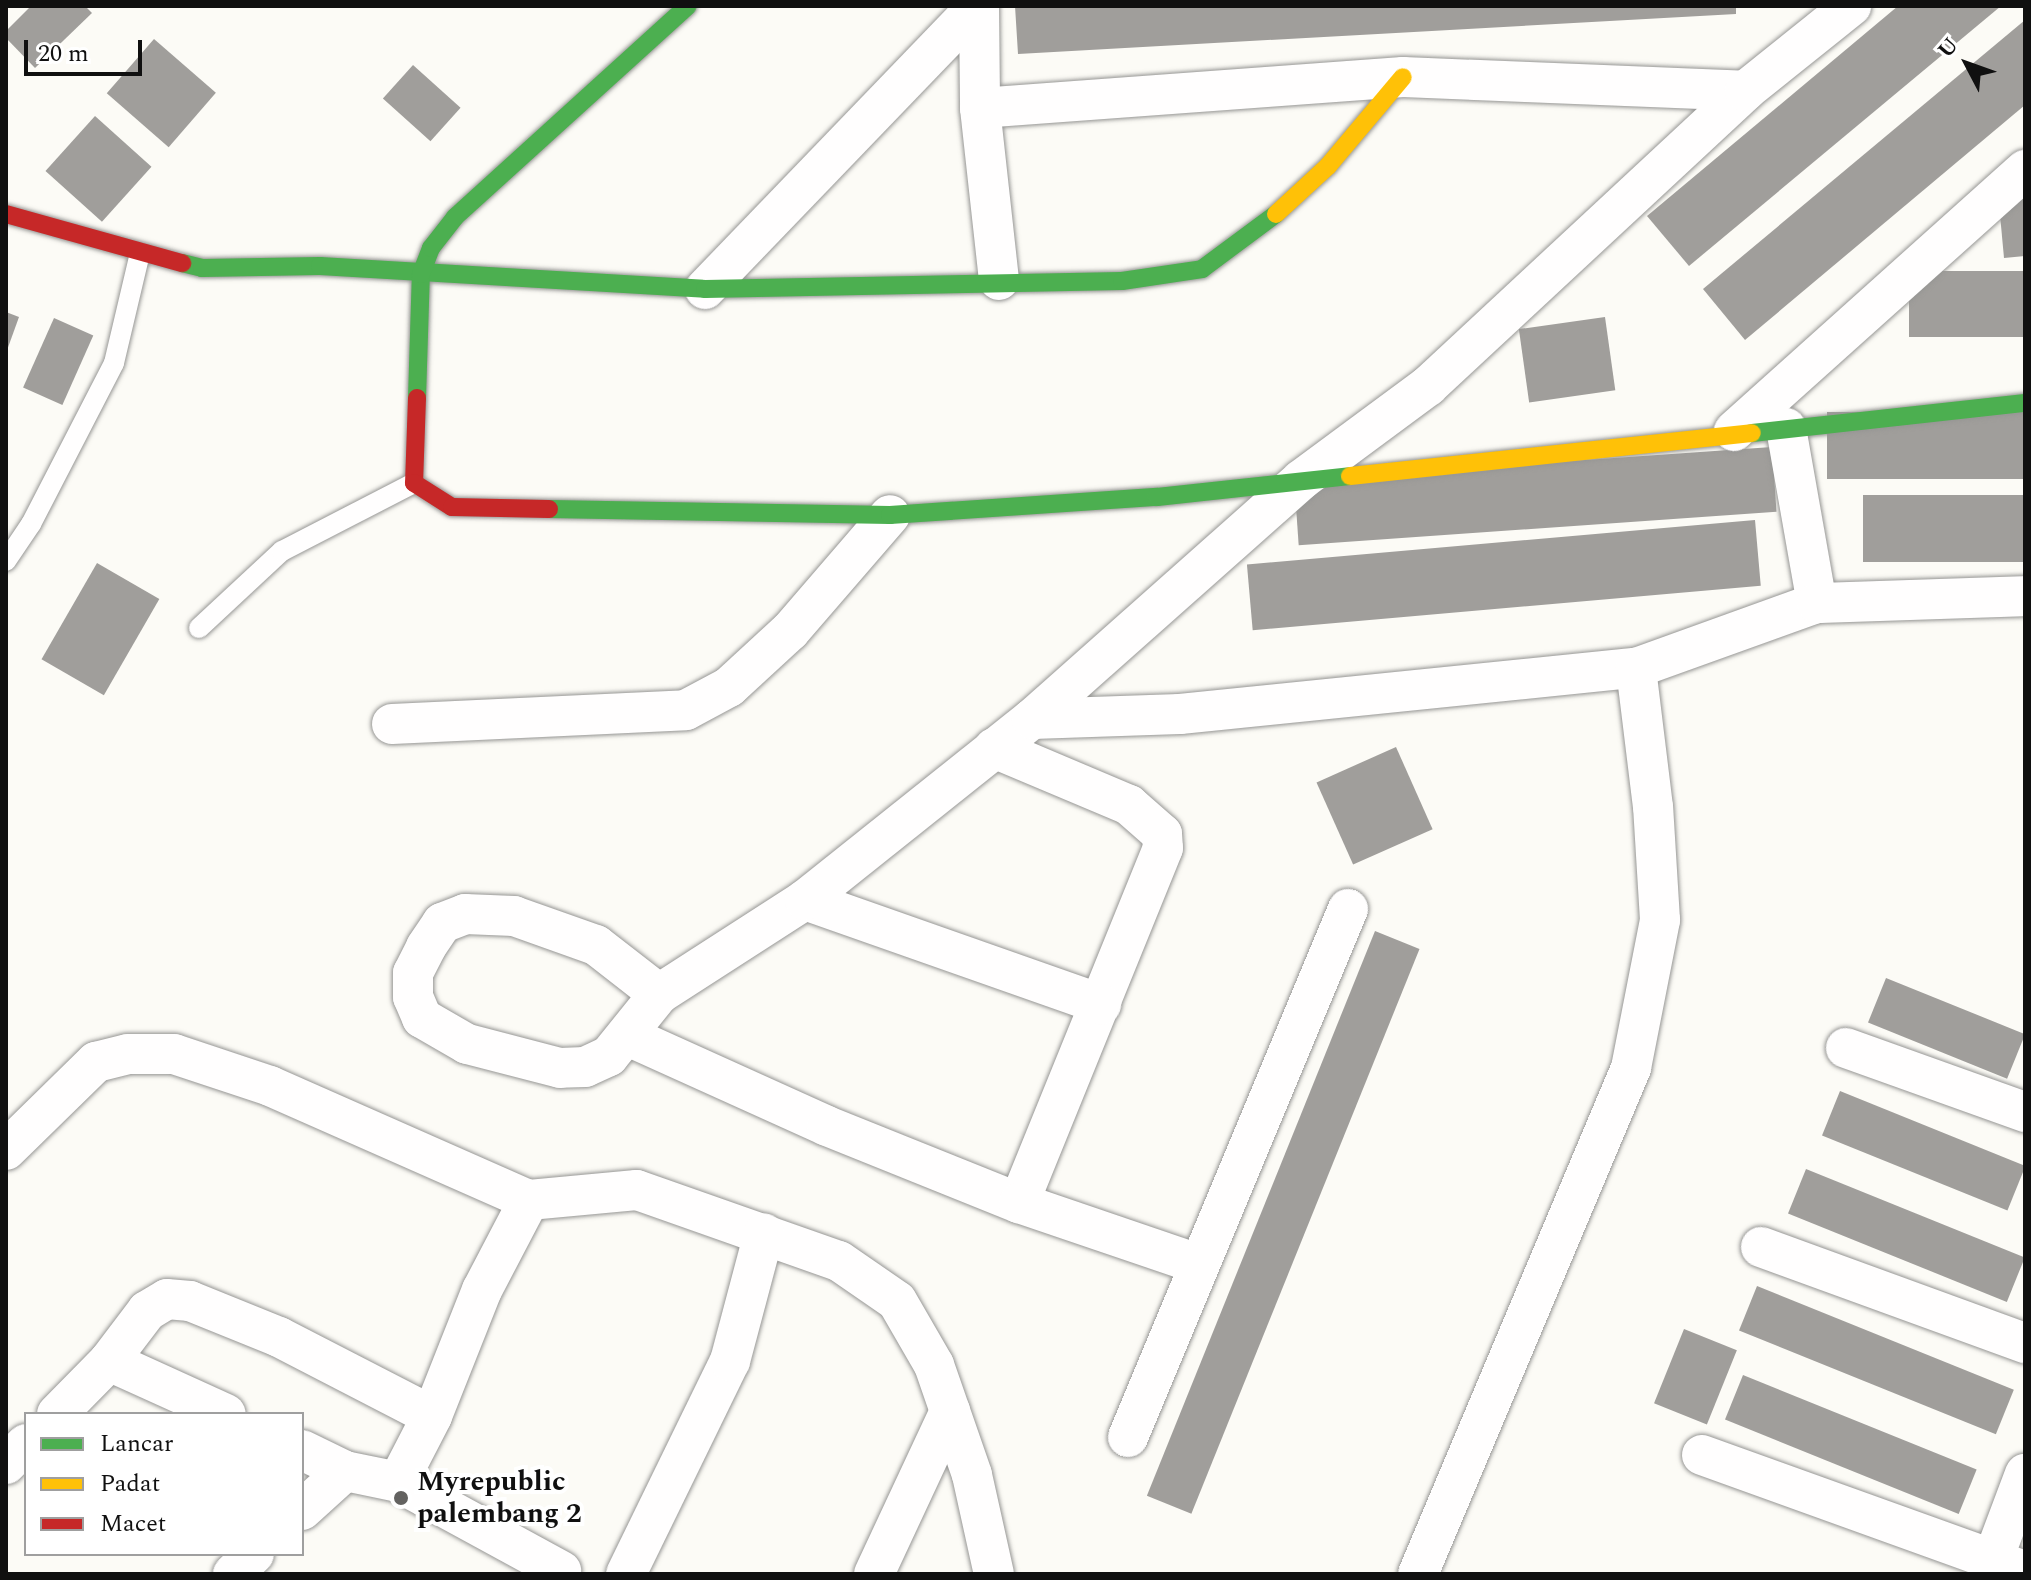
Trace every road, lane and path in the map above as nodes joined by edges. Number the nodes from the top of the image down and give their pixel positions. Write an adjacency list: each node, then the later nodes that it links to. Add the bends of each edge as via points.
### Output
1 (688, 6): 10 (street, via 455,217 431,248)
2 (978, 6): 6 (street); 12 (street)
3 (1851, 6): 5 (street)
4 (1403, 77): 5 (street); 6 (street); 11 (street, via 1328,166 1202,269 1122,281)
5 (1745, 91): 16 (street, via 1428,386)
6 (980, 108): 11 (street)
7 (2024, 172): 15 (street)
8 (6, 214): 9 (street)
9 (140, 253): 10 (street, via 202,268 320,266); 19 (lane, via 114,363 31,524)
10 (421, 274): 12 (street); 17 (street)
11 (999, 280): 12 (street)
12 (705, 289)
13 (2025, 403): 14 (street)
14 (1786, 428): 15 (street); 21 (street)
15 (1734, 431): 16 (street)
16 (1301, 480): 18 (street, via 1157,497); 24 (street)
17 (414, 483): 18 (street, via 452,507); 22 (lane, via 282,551)
18 (890, 515): 25 (street, via 780,641 729,687 686,710)
19 (6, 561)
20 (2025, 596): 21 (street)
21 (1817, 603): 23 (street)
22 (199, 628)
23 (1636, 668): 24 (street, via 1180,714); 62 (street, via 1660,920 1631,1068)
24 (1032, 719): 26 (street)
25 (392, 724)
26 (994, 748): 27 (street); 30 (street, via 1129,805 1162,834 1163,848)
27 (805, 900): 29 (street); 30 (street)
28 (1348, 909): 39 (street)
29 (659, 994): 31 (street); 31 (street, via 596,945 533,922 483,914 442,923 413,973 413,997 422,1018 436,1031 510,1059 585,1067 609,1056)
30 (1101, 1004): 36 (street)
31 (628, 1036): 36 (street, via 711,1077)
32 (1846, 1048): 33 (street)
33 (2025, 1112)
34 (6, 1150): 35 (street, via 96,1062 128,1054 174,1054 270,1086)
35 (529, 1200): 37 (street, via 637,1190); 45 (street, via 482,1290)
36 (1019, 1203): 39 (street)
37 (764, 1233): 42 (street, via 839,1261 897,1301 934,1365); 59 (street, via 730,1361 699,1435)
38 (1761, 1247): 40 (street)
39 (1198, 1264): 46 (street)
40 (2025, 1343)
41 (109, 1361): 43 (street); 44 (street); 45 (street, via 147,1311 167,1299 190,1301 279,1337)
42 (950, 1411): 60 (street); 61 (street, via 972,1475)
43 (59, 1412)
44 (222, 1412)
45 (432, 1416): 53 (street)
46 (1128, 1437)
47 (24, 1446): 50 (street)
48 (304, 1451): 51 (street)
49 (1702, 1455): 56 (street)
50 (6, 1464)
51 (345, 1471): 53 (street); 54 (street)
52 (2025, 1474): 56 (street)
53 (398, 1482): 57 (street)
54 (304, 1508)
55 (252, 1556): 58 (street)
56 (2009, 1565)
57 (563, 1573)
58 (233, 1574)
59 (626, 1574)
60 (874, 1574)
61 (994, 1574)
62 (1418, 1574)

